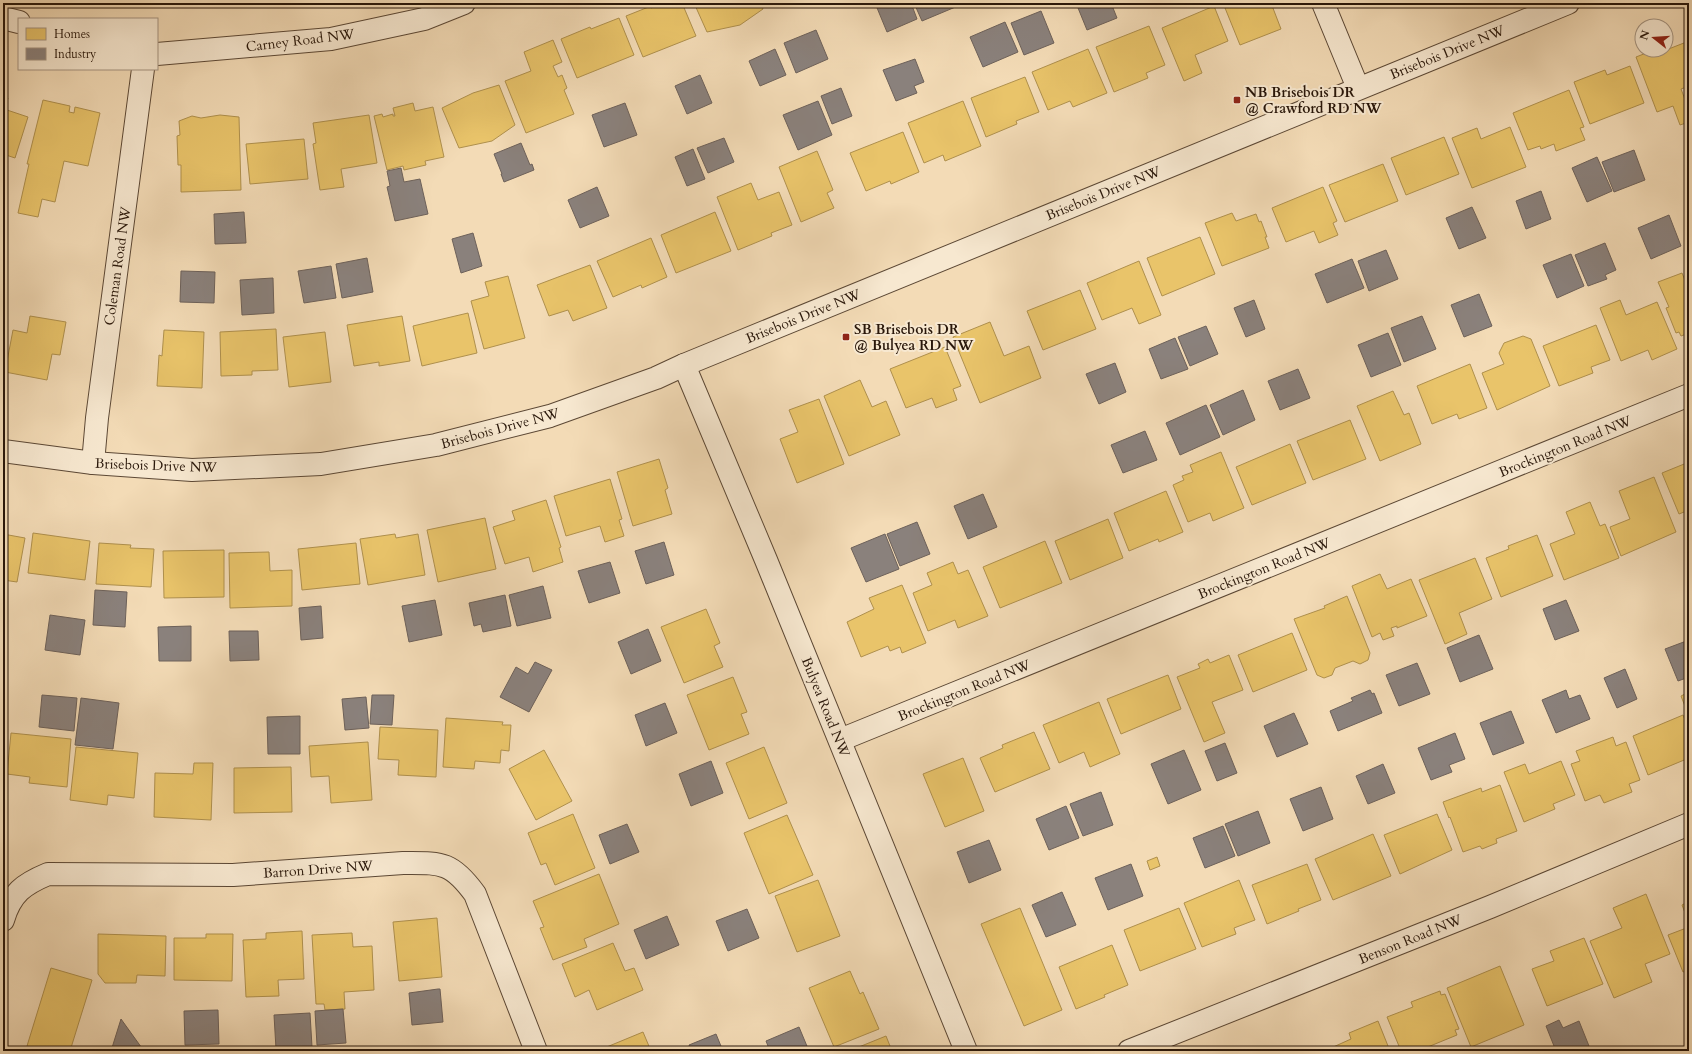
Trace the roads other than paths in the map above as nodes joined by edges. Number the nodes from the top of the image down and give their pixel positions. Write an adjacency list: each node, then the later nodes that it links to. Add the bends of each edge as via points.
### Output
1 (464, 3): 6 (street, Carney Road NW, via 424,19 331,39)
2 (1323, 3): 8 (street)
3 (1568, 3): 8 (street, Brisebois Drive NW)
4 (3, 18): 5 (street)
5 (18, 22)
6 (158, 54)
7 (143, 70): 12 (street, Coleman Road NW)
8 (1358, 88): 9 (street, Brisebois Drive NW)
9 (684, 365): 12 (street, Brisebois Drive NW, via 656,378 550,416 428,447 313,464 192,470); 13 (street, Bulyea Road NW)
10 (1689, 395): 13 (street, Brockington Road NW)
11 (3, 451): 12 (street, Brisebois Drive NW)
12 (93, 463)
13 (840, 740): 17 (street, Bulyea Road NW)
14 (1689, 824): 18 (street, Benson Road NW)
15 (3, 920): 16 (street, Barron Drive NW, via 14,897 29,882 48,874 233,875 403,863 446,866 464,879 475,894)
16 (536, 1051)
17 (966, 1051)
18 (1130, 1051)

